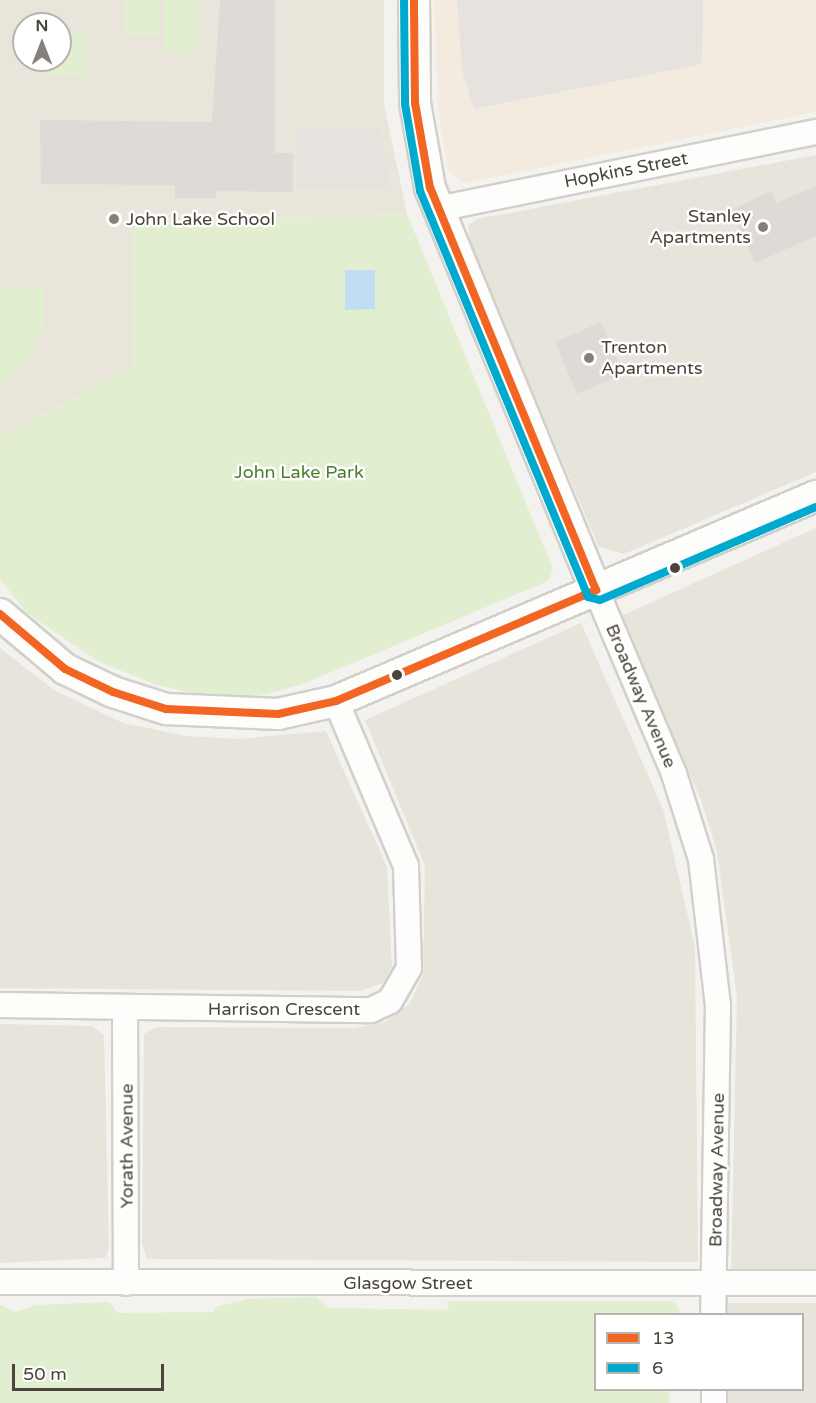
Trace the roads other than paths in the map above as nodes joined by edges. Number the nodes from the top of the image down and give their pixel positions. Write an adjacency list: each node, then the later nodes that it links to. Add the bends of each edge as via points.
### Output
1 (414, 0): 3 (street, Broadway Avenue, via 414,103)
2 (816, 132): 3 (street, Hopkins Street)
3 (437, 209): 5 (street, Broadway Avenue)
4 (816, 496): 5 (street)
5 (596, 590): 7 (street); 13 (street, Broadway Avenue, via 674,774 701,859 718,1005)
6 (0, 614): 7 (street, via 65,669 166,709 278,714)
7 (336, 701): 9 (street, Harrison Crescent, via 406,866 409,968 400,990 371,1010)
8 (0, 1005): 9 (street, Harrison Crescent)
9 (125, 1010): 11 (street, Yorath Avenue)
10 (0, 1282): 11 (street, Glasgow Street)
11 (126, 1283): 13 (street, Glasgow Street)
12 (816, 1283): 13 (street, Glasgow Street)
13 (713, 1284): 14 (street, Broadway Avenue)
14 (713, 1313)

